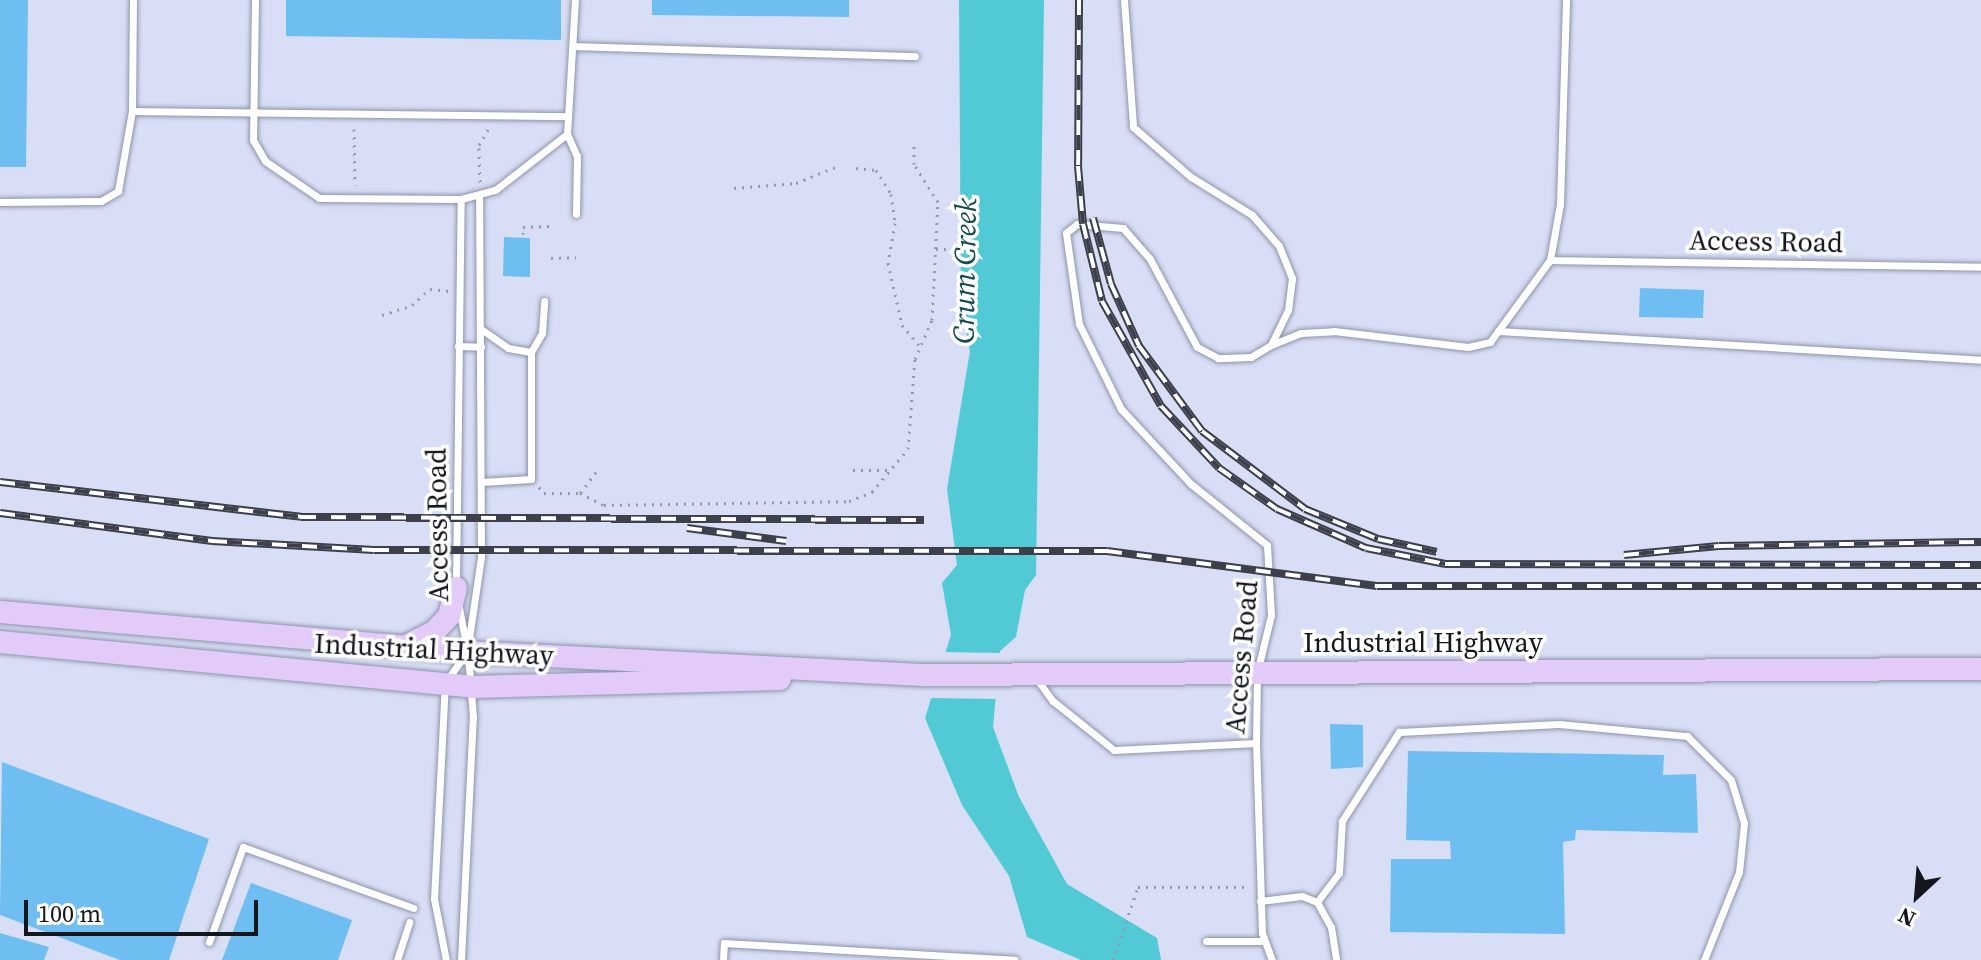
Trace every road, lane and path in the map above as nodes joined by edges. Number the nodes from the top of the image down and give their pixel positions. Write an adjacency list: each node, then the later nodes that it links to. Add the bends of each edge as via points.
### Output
1 (133, 0): 8 (lane)
2 (255, 0): 9 (lane)
3 (575, 0): 6 (lane)
4 (1124, 0): 38 (lane, via 1133,127 1191,177 1252,215 1279,246 1292,292)
5 (1566, 0): 30 (lane, Access Road, via 1560,204)
6 (574, 46): 7 (lane); 10 (lane)
7 (915, 56)
8 (132, 111): 9 (lane); 22 (lane, via 118,191 101,201)
9 (254, 113): 10 (lane); 21 (lane, via 257,153 311,195)
10 (568, 116): 13 (lane)
11 (490, 126): 17 (path, via 479,145)
12 (354, 129): 18 (path)
13 (567, 134): 20 (lane); 23 (lane, via 577,156)
14 (914, 143): 26 (path, via 914,164 938,202)
15 (835, 167): 19 (path, via 796,183)
16 (856, 168): 37 (path, via 876,170 891,194 895,223 888,263 902,325)
17 (480, 182)
18 (355, 185)
19 (734, 188)
20 (479, 198): 21 (lane); 35 (lane, Access Road)
21 (461, 199): 39 (lane, Access Road)
22 (0, 202)
23 (576, 214)
24 (550, 226): 25 (path, via 523,227)
25 (523, 234)
26 (936, 249): 27 (path); 37 (path, via 932,320)
27 (961, 249)
28 (576, 257): 29 (path)
29 (551, 258)
30 (1550, 260): 31 (lane, Access Road); 36 (lane, Access Road)
31 (1981, 267)
32 (450, 291): 34 (path, via 430,289 412,305)
33 (544, 301): 41 (lane, via 542,333)
34 (382, 315)
35 (481, 329): 40 (lane, Access Road); 41 (lane, via 508,348)
36 (1498, 331): 38 (lane, Access Road, via 1490,342 1468,347 1334,331 1301,333); 42 (lane)
37 (919, 345): 44 (path, via 908,449)
38 (1271, 345): 56 (lane, Access Road, via 1251,357 1218,358 1197,347 1150,259 1123,228 1077,224 1066,233 1079,324 1121,409 1191,484 1267,545 1271,615)
39 (458, 346): 40 (lane); 49 (lane, Access Road)
40 (481, 347): 47 (lane, Access Road)
41 (531, 352): 46 (lane)
42 (1981, 360)
43 (853, 470): 44 (path)
44 (888, 470): 48 (path, via 872,492 849,501 604,505)
45 (596, 472): 48 (path)
46 (531, 479): 47 (lane); 48 (path, via 544,493)
47 (481, 482): 53 (lane, Access Road, via 481,557)
48 (580, 493)
49 (456, 588): 52 (main road, via 449,616 434,632); 53 (lane, Access Road)
50 (0, 612): 52 (main road, Industrial Highway)
51 (1, 645): 58 (main road, Industrial Highway)
52 (403, 647): 53 (main road, Industrial Highway)
53 (467, 652): 55 (main road, Industrial Highway); 58 (lane); 59 (lane)
54 (1981, 669): 56 (main road, Industrial Highway)
55 (865, 672): 57 (main road, Industrial Highway); 59 (main road, Industrial Highway, via 714,684)
56 (1257, 673): 57 (main road, Industrial Highway); 60 (lane, Access Road)
57 (1035, 676): 60 (lane, via 1053,701 1114,750)
58 (445, 683): 59 (main road, Industrial Highway); 70 (lane, via 434,899)
59 (472, 687): 71 (lane)
60 (1256, 743): 62 (lane, Access Road)
61 (1247, 887): 74 (path, via 1138,887)
62 (1260, 901): 63 (lane, via 1302,896); 67 (lane, Access Road)
63 (1317, 902): 76 (lane, via 1331,927); 77 (lane, via 1339,873 1342,821 1399,732 1559,724 1672,734 1701,746 1741,797 1739,872)
64 (413, 908): 68 (lane, via 243,847)
65 (409, 922): 69 (lane)
66 (1206, 941): 67 (lane)
67 (1264, 941): 75 (lane, Access Road)
68 (209, 942)
69 (397, 960)
70 (446, 960)
71 (461, 960)
72 (723, 960): 73 (lane, via 724,943)
73 (1015, 960)
74 (1113, 960)
75 (1272, 960)
76 (1336, 960)
77 (1704, 960)

